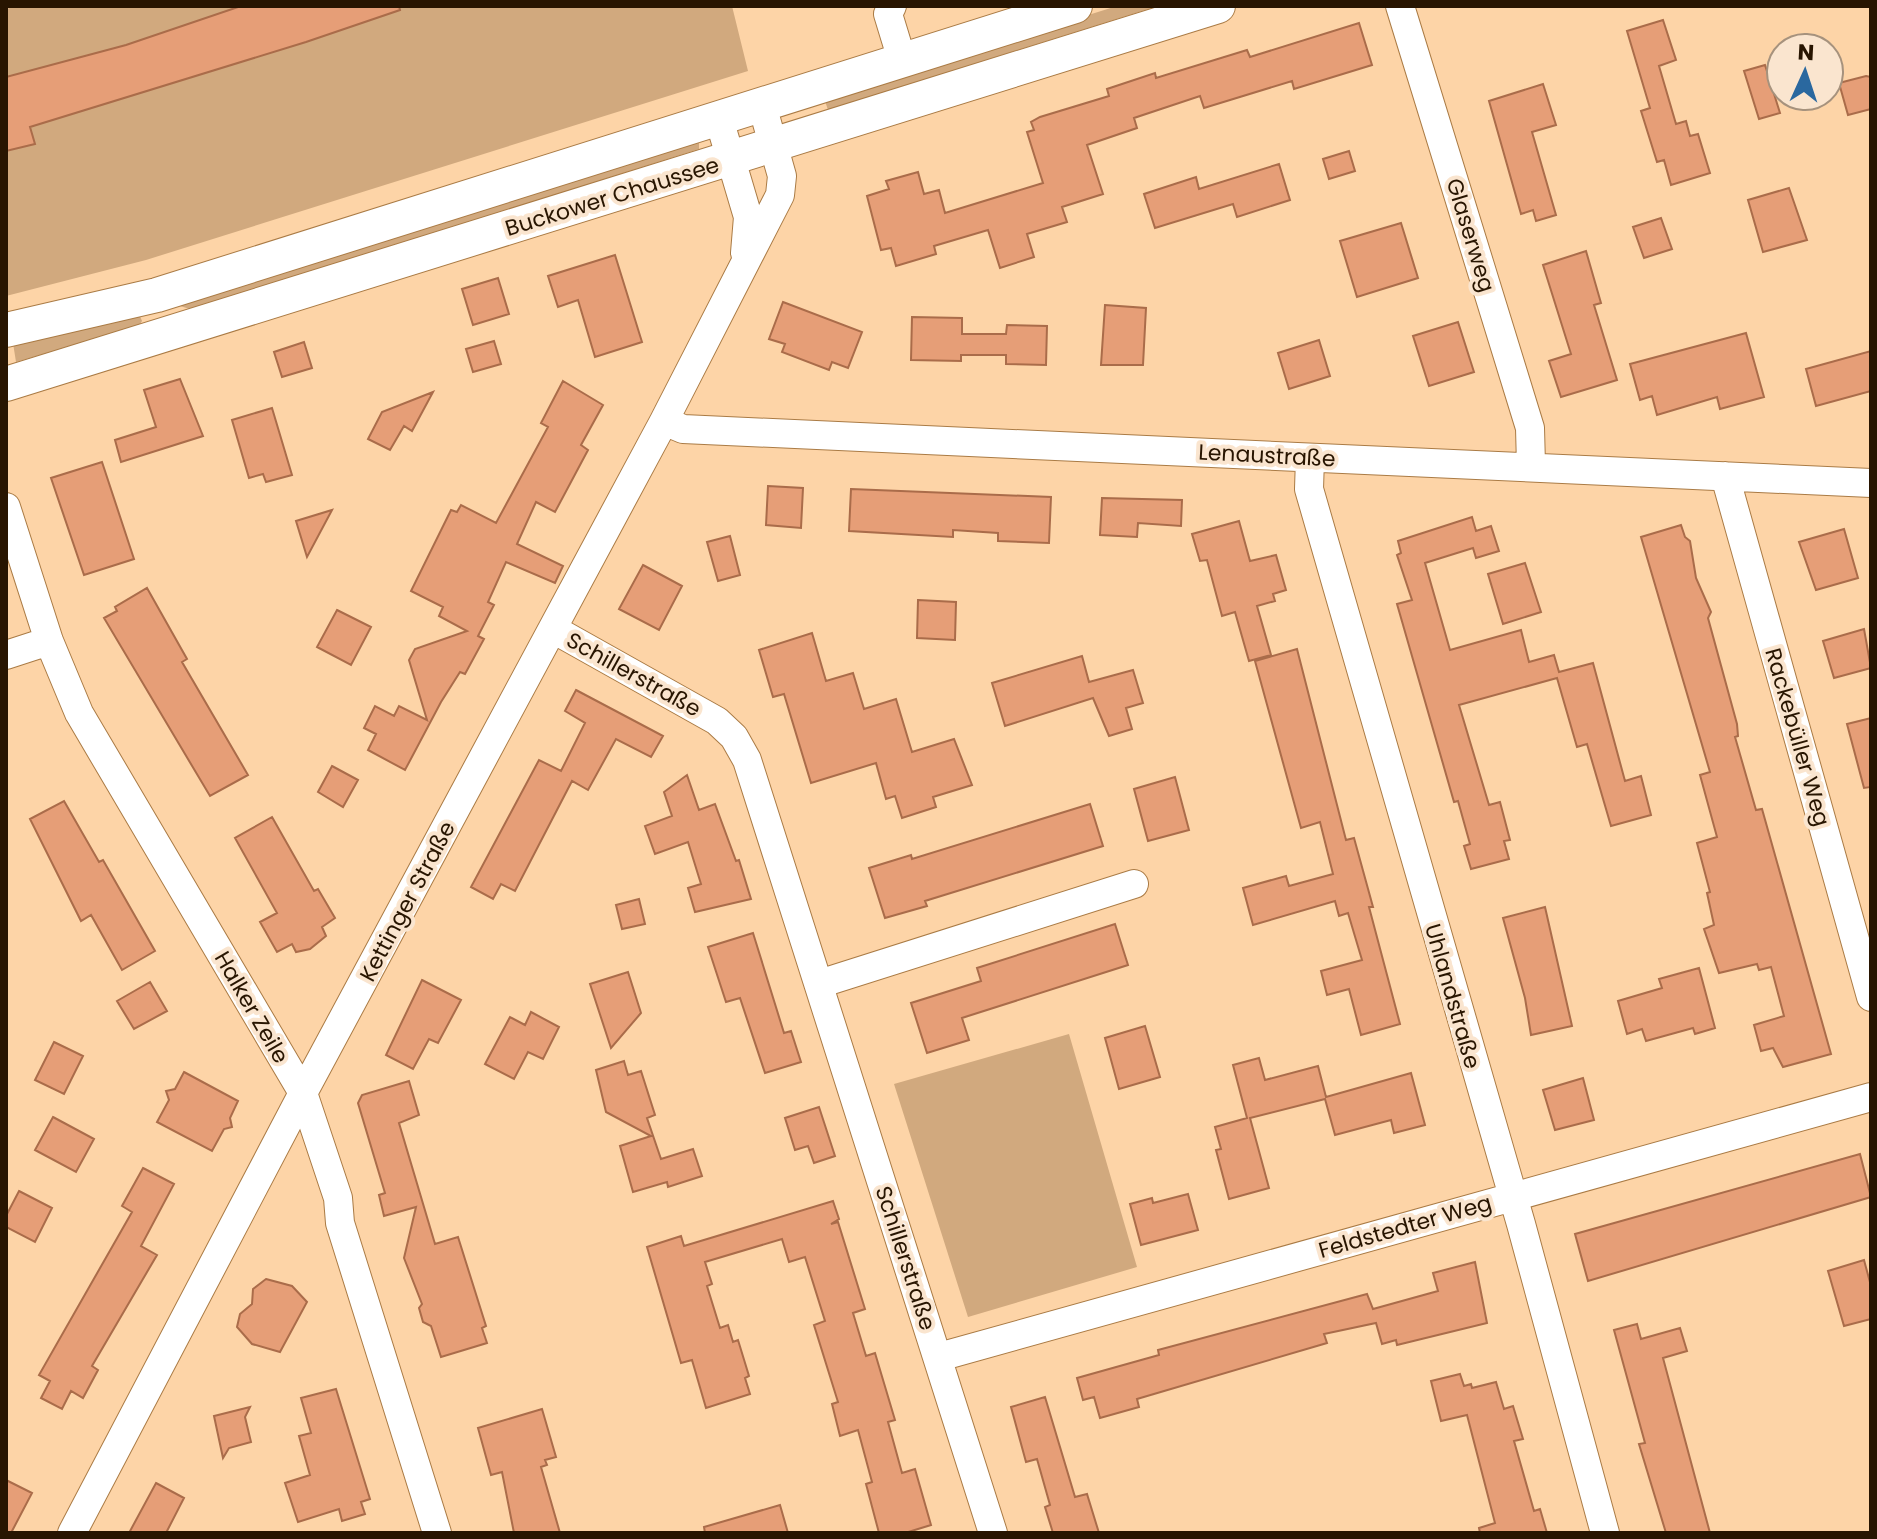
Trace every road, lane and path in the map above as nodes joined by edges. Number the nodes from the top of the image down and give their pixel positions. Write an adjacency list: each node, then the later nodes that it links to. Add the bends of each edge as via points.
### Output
1 (892, 6): 5 (street, via 888,14)
2 (1075, 6): 5 (main road, Buckower Chaussee)
3 (1218, 6): 8 (main road, Buckower Chaussee)
4 (1400, 6): 17 (street, Glaserweg, via 1530,428)
5 (902, 60): 6 (main road, Buckower Chaussee)
6 (762, 105): 7 (main road, Buckower Chaussee); 8 (street, Kettinger Straße)
7 (719, 119): 9 (street, Kettinger Straße); 11 (main road, Buckower Chaussee)
8 (775, 145): 9 (main road, Buckower Chaussee); 10 (street, Kettinger Straße, via 780,195)
9 (732, 159): 10 (street, Kettinger Straße, via 748,217); 13 (main road, Buckower Chaussee)
10 (743, 269): 15 (street, Kettinger Straße)
11 (157, 295): 12 (main road, Buckower Chaussee); 13 (street)
12 (6, 330)
13 (170, 335): 14 (main road, Buckower Chaussee)
14 (6, 384)
15 (664, 421): 16 (street, Lenaustraße, via 683,429); 21 (street, Kettinger Straße)
16 (1310, 458): 17 (street, Lenaustraße); 29 (street, Uhlandstraße, via 1309,489)
17 (1531, 465): 18 (street, Lenaustraße)
18 (1725, 476): 19 (street, Lenaustraße); 26 (street, Rackebüller Weg)
19 (1871, 483)
20 (6, 507): 22 (street, Halker Zeile)
21 (553, 629): 25 (street, Schillerstraße, via 702,712 734,737 747,760); 27 (street, Kettinger Straße)
22 (49, 641): 23 (street); 27 (street, Halker Zeile, via 79,713)
23 (6, 655)
24 (1134, 884): 25 (street)
25 (819, 984): 30 (street, Schillerstraße)
26 (1871, 997)
27 (303, 1093): 31 (street, Kettinger Straße); 32 (street, Halker Zeile)
28 (1871, 1097): 29 (street, Feldstedter Weg)
29 (1510, 1196): 30 (street, Feldstedter Weg); 34 (street, Uhlandstraße)
30 (939, 1357): 33 (street, Schillerstraße)
31 (72, 1533)
32 (437, 1533)
33 (993, 1533)
34 (1605, 1533)

